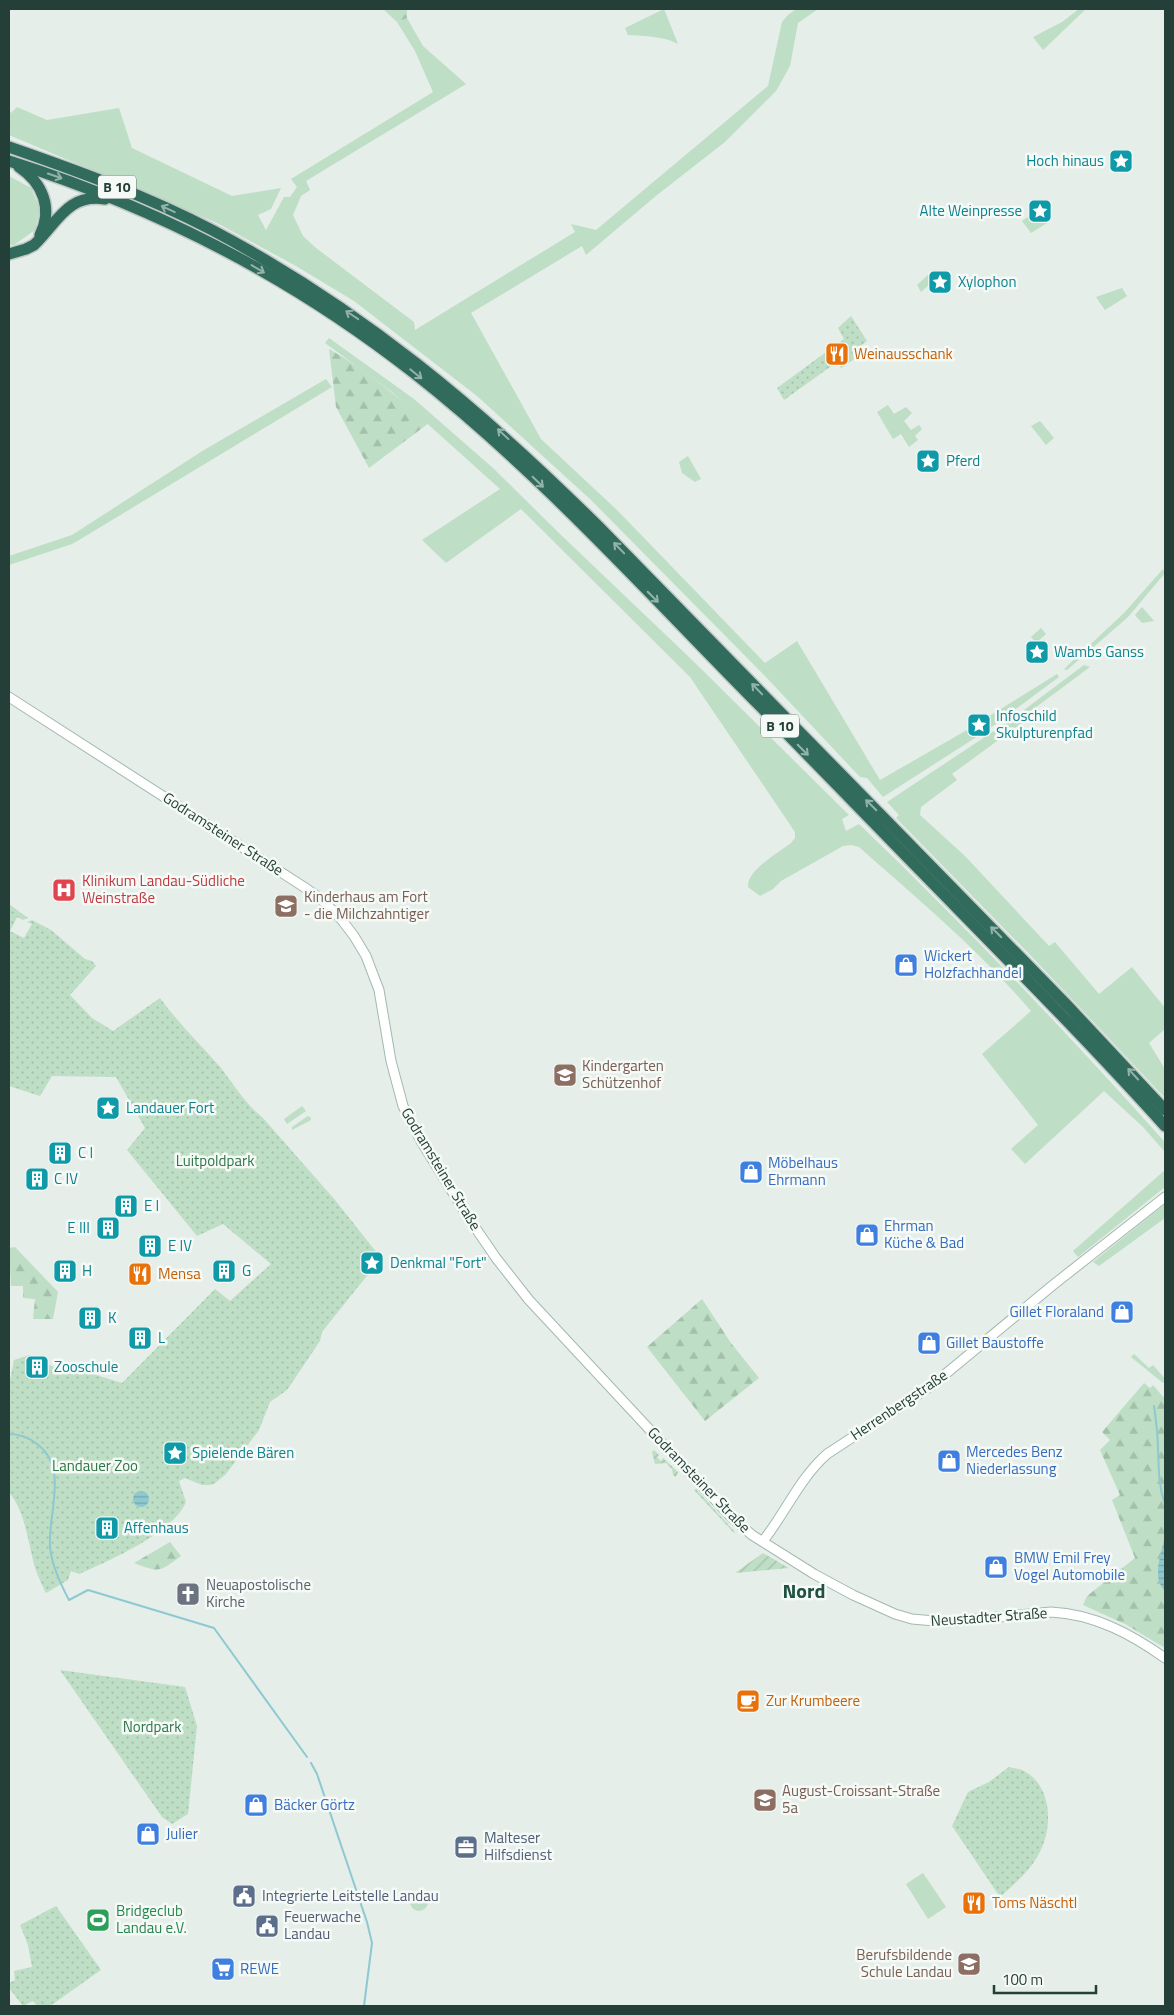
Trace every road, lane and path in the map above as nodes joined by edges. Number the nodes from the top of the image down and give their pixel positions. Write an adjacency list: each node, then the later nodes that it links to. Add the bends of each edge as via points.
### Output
1 (12, 148): 7 (highway, B 10, one-way to 1, via 1065,1003 615,543 468,404 347,312 212,230 107,183)
2 (9, 161): 3 (highway, B 10, one-way to 3); 4 (highway, via 27,172 44,195 45,221)
3 (120, 201): 4 (highway, via 92,197 77,202 64,211); 8 (highway, B 10, one-way to 8, via 216,245 302,295 395,358 476,424 665,609 1055,1007)
4 (34, 245): 5 (highway)
5 (9, 254)
6 (9, 697): 10 (street, Godramsteiner Straße, via 304,887 341,919 360,946 377,982 395,1080 406,1114 468,1218 543,1316 731,1517)
7 (1165, 1110)
8 (1165, 1126)
9 (1165, 1197): 10 (street, Herrenbergstraße, via 917,1396 823,1458 799,1485)
10 (763, 1541): 11 (street, Neustadter Straße, via 814,1574 895,1614 912,1619 946,1622 1067,1613 1115,1628)
11 (1165, 1658)

